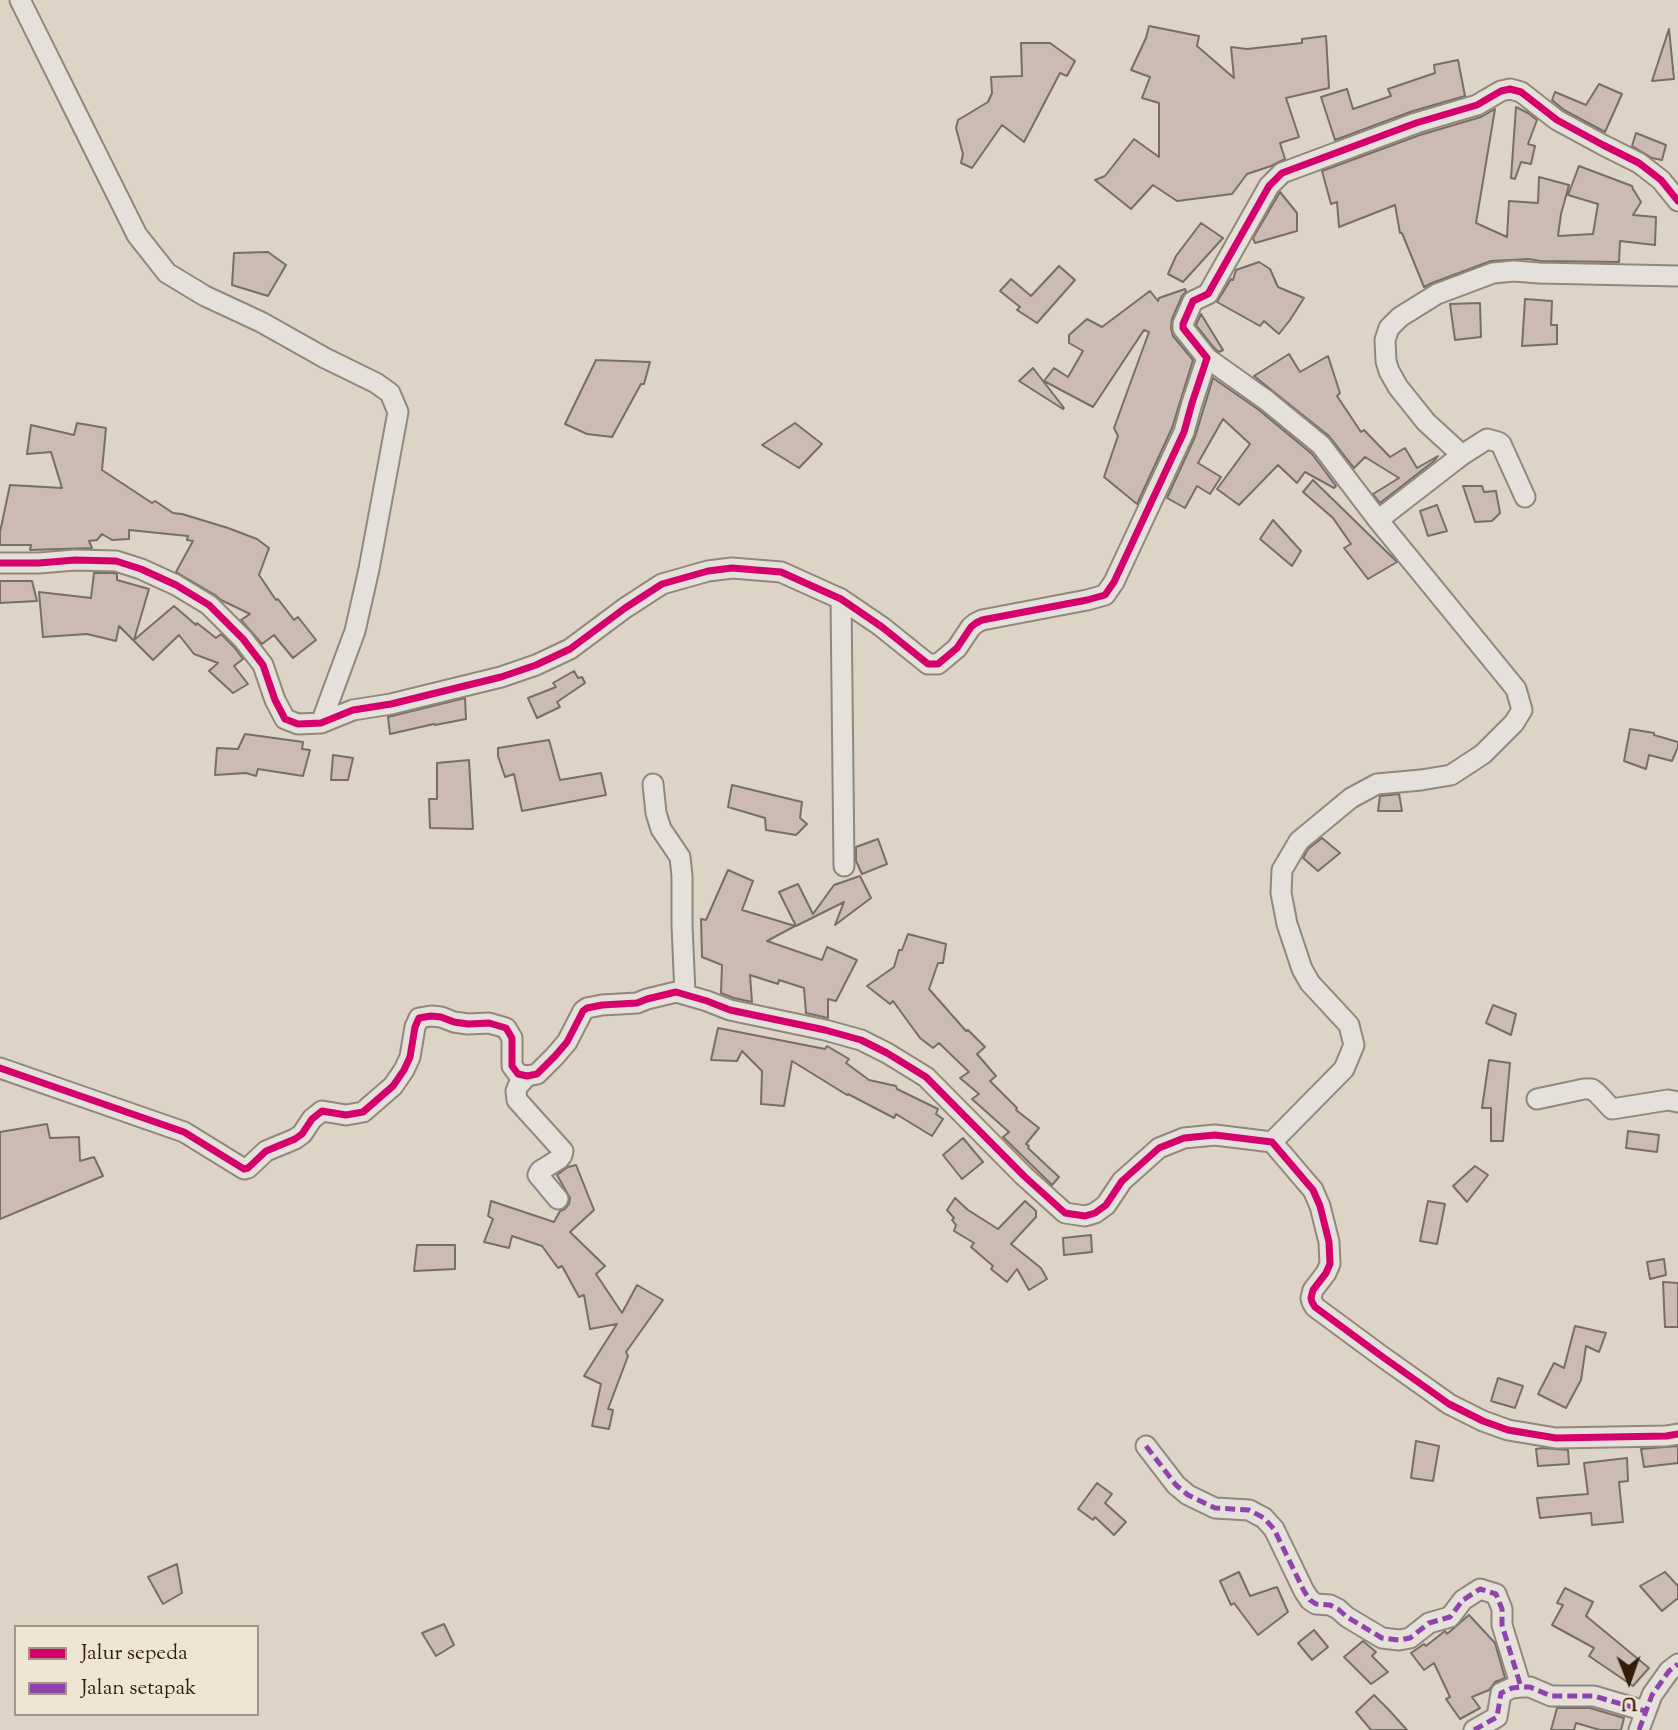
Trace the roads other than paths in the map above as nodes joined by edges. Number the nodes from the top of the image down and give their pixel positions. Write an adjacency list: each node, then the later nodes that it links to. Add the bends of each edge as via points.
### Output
1 (20, 0): 10 (street, via 137,235 167,273 376,383 390,394 398,411 355,631)
2 (1678, 201): 4 (street, via 1640,163 1557,120 1521,92 1501,91 1276,178 1208,294 1193,301 1182,324)
3 (1678, 276): 5 (street, via 1493,273 1437,293 1400,317 1385,340 1389,371 1426,422)
4 (1207, 358): 7 (street, via 1321,445); 9 (street, via 1184,432 1105,595 982,620 938,664 928,664)
5 (1462, 456): 6 (street, via 1487,439 1498,442); 7 (street)
6 (1525, 498)
7 (1378, 520): 18 (street, via 1516,689 1522,710 1483,754 1451,775 1377,784 1351,798 1299,841 1282,870 1285,914 1302,969 1349,1025 1354,1045 1344,1069)
8 (0, 563): 10 (street, via 116,561 176,585 209,605 243,639 262,665 285,719 298,724)
9 (841, 599): 10 (street, via 781,572 708,571 662,584 570,649 536,666 353,710); 12 (street)
10 (321, 723)
11 (653, 784): 13 (street, via 661,829 680,857)
12 (844, 866)
13 (685, 994): 15 (street, via 583,1011 555,1056 537,1074); 18 (street, via 730,1010 861,1040 887,1054 926,1077 1065,1213 1096,1213 1122,1181 1159,1148 1184,1138 1214,1135)
14 (0, 1068): 15 (street, via 184,1132 244,1169 266,1151 302,1134 322,1111 363,1112 404,1070 416,1020 422,1016 506,1028 512,1038 512,1066)
15 (527, 1076): 19 (street, via 518,1086 517,1100 563,1152 538,1175)
16 (1537, 1099): 17 (street, via 1592,1089 1612,1109)
17 (1678, 1102)
18 (1272, 1142): 20 (street, via 1313,1190 1320,1206 1330,1264 1313,1290 1312,1302 1380,1355 1449,1404 1508,1430 1556,1438)
19 (558, 1199)
20 (1678, 1434)
21 (1146, 1446): 23 (street, via 1188,1495 1214,1508 1249,1510 1264,1518 1310,1600 1338,1609 1382,1638 1410,1638 1429,1623 1450,1617 1479,1589 1496,1594)
22 (1678, 1664): 24 (street, via 1660,1682)
23 (1521, 1687): 24 (street, via 1551,1696 1594,1696); 25 (street, via 1502,1693)
24 (1642, 1721)
25 (1499, 1723): 26 (street)
26 (1474, 1730)

